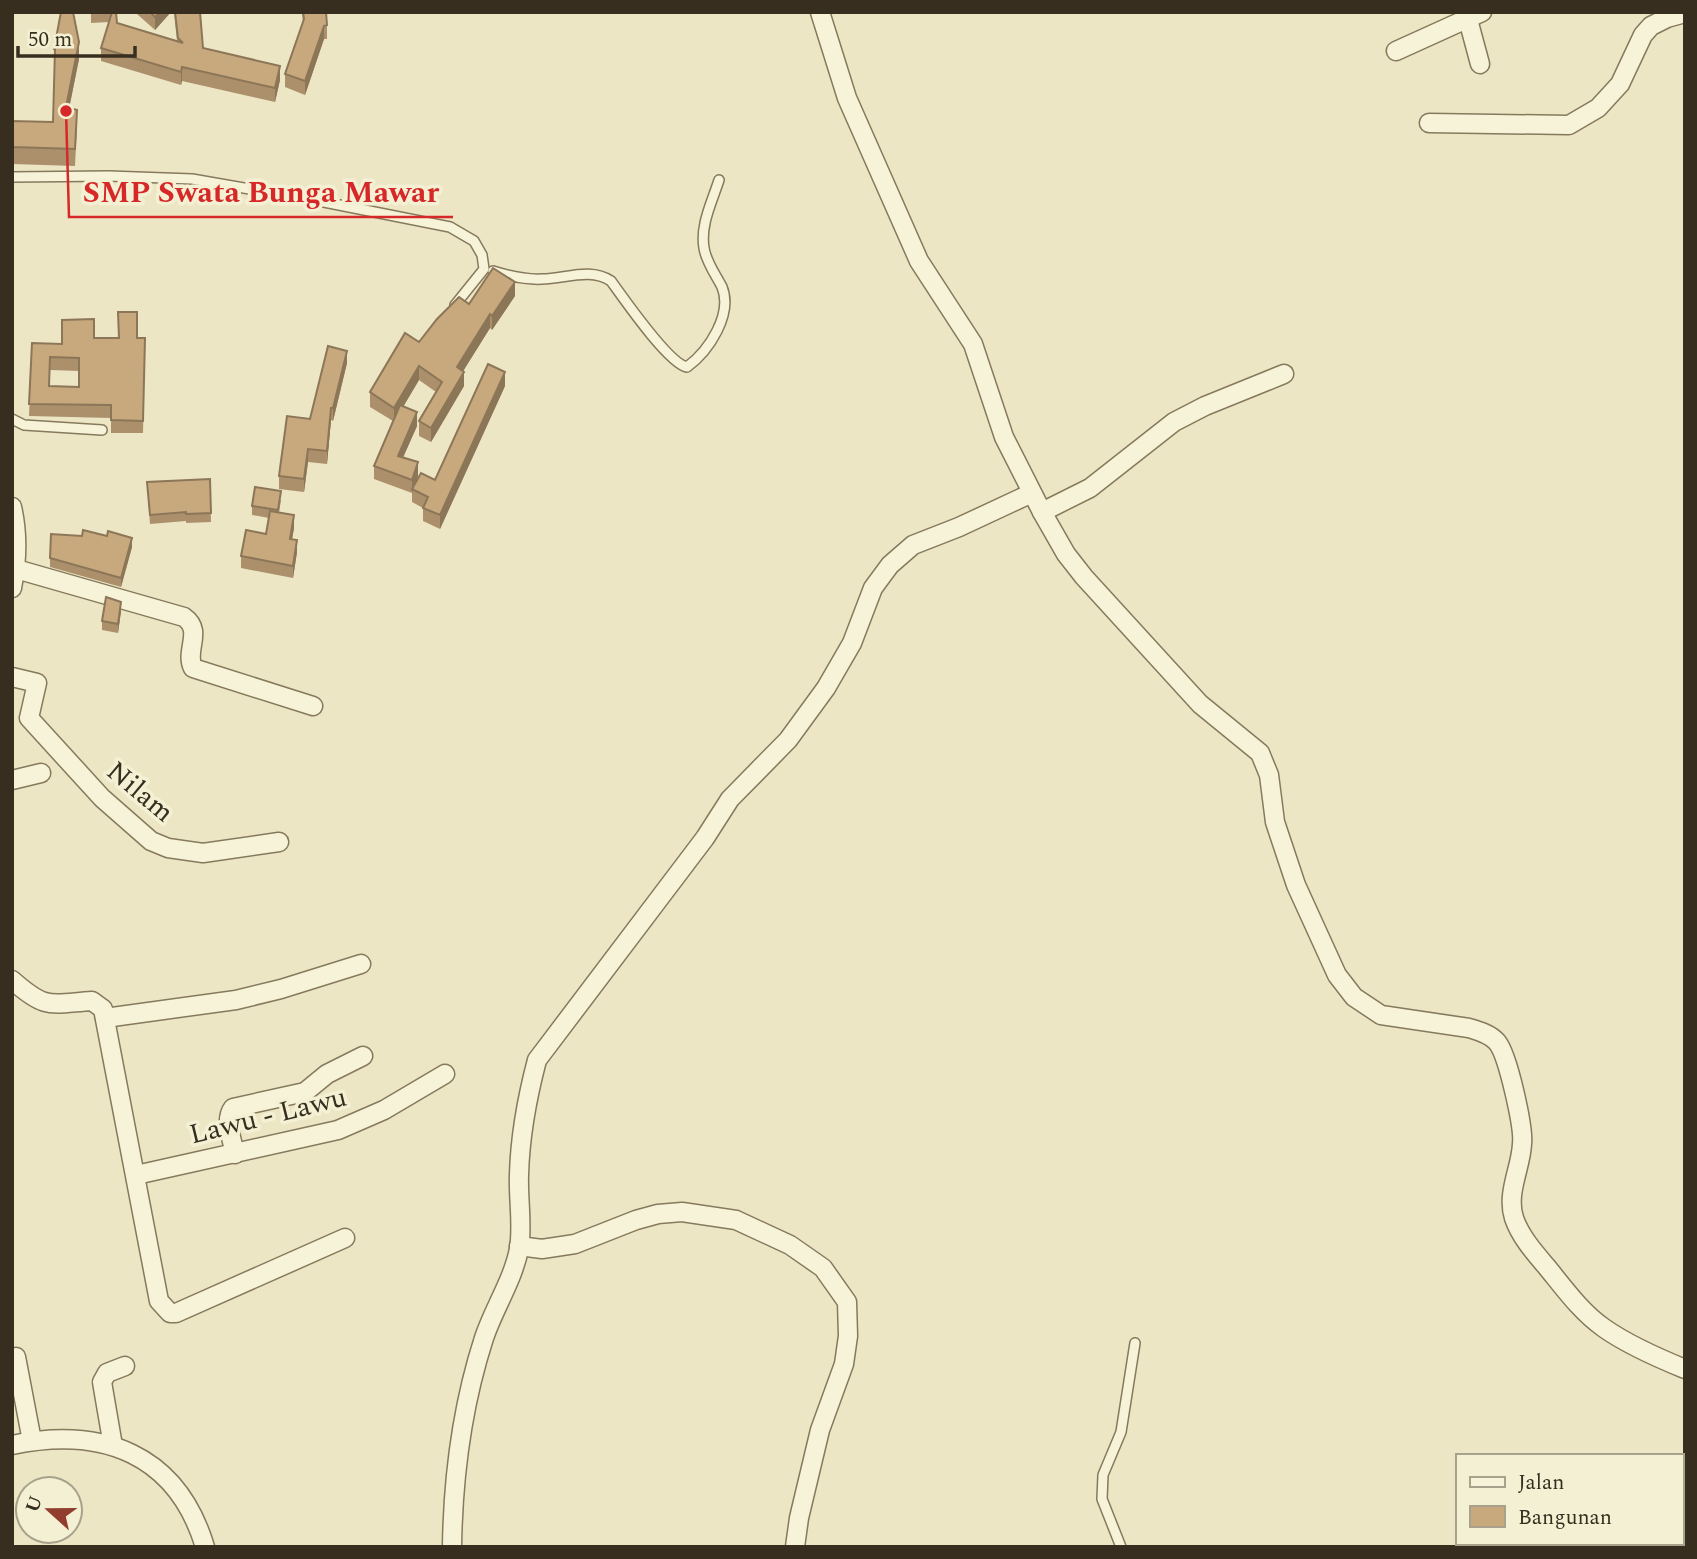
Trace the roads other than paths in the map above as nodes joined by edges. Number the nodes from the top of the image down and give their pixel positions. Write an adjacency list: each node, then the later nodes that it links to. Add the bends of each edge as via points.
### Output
1 (820, 12): 14 (street, via 856,119 919,261 973,344 1004,437)
2 (1685, 13): 6 (street, via 1651,26 1620,83 1598,108 1569,125)
3 (1472, 14): 4 (street); 5 (street)
4 (1395, 51)
5 (1480, 64)
6 (1429, 123)
7 (12, 177): 9 (lane, via 192,179 324,202 450,227 474,242)
8 (719, 180): 9 (lane, via 703,246 724,294 725,309 715,332 688,366 678,364 604,277 594,273 541,279)
9 (485, 269): 10 (lane)
10 (446, 314)
11 (1284, 374): 16 (street, via 1174,422 1090,488)
12 (12, 419): 13 (lane, via 24,425)
13 (102, 430)
14 (1032, 493): 16 (street); 32 (street, via 913,545 881,575 847,653 808,713 730,799 537,1060 520,1144)
15 (12, 507): 17 (street)
16 (1042, 512): 36 (street, via 1084,578 1200,704 1260,753 1269,775 1275,822 1296,885 1337,975 1354,997 1381,1015 1451,1024 1497,1041 1522,1133 1513,1189 1514,1218 1530,1247 1605,1328)
17 (16, 569): 18 (street); 20 (street, via 184,617 194,629 190,660 194,668)
18 (12, 588)
19 (12, 677): 23 (street, Nilam, via 37,683 29,718 102,798 151,841 202,853)
20 (313, 706)
21 (41, 773): 22 (street)
22 (12, 780)
23 (279, 842)
24 (361, 964): 26 (street, via 236,1000)
25 (12, 980): 26 (street, via 48,1004 95,1002)
26 (106, 1018): 30 (street)
27 (363, 1056): 29 (street, via 327,1074 305,1092 233,1108 228,1120)
28 (445, 1074): 29 (street, Lawu - Lawu, via 384,1110 338,1130)
29 (235, 1154): 30 (street, Lawu - Lawu)
30 (136, 1175): 31 (street, via 159,1301 170,1312)
31 (345, 1238)
32 (519, 1245): 41 (street, via 487,1329 461,1431 452,1500); 42 (street, via 542,1249 575,1244 636,1220 681,1212 736,1220 790,1245 823,1268 846,1302 848,1336 844,1364 820,1430)
33 (1135, 1343): 43 (lane, via 1121,1432 1103,1475 1102,1499)
34 (16, 1357): 37 (street)
35 (125, 1366): 39 (street, via 107,1373 102,1382)
36 (1685, 1369)
37 (32, 1441): 38 (street); 39 (street)
38 (12, 1445)
39 (113, 1446): 40 (street, via 154,1465 169,1479 182,1494)
40 (205, 1547)
41 (452, 1547)
42 (794, 1547)
43 (1122, 1547)

